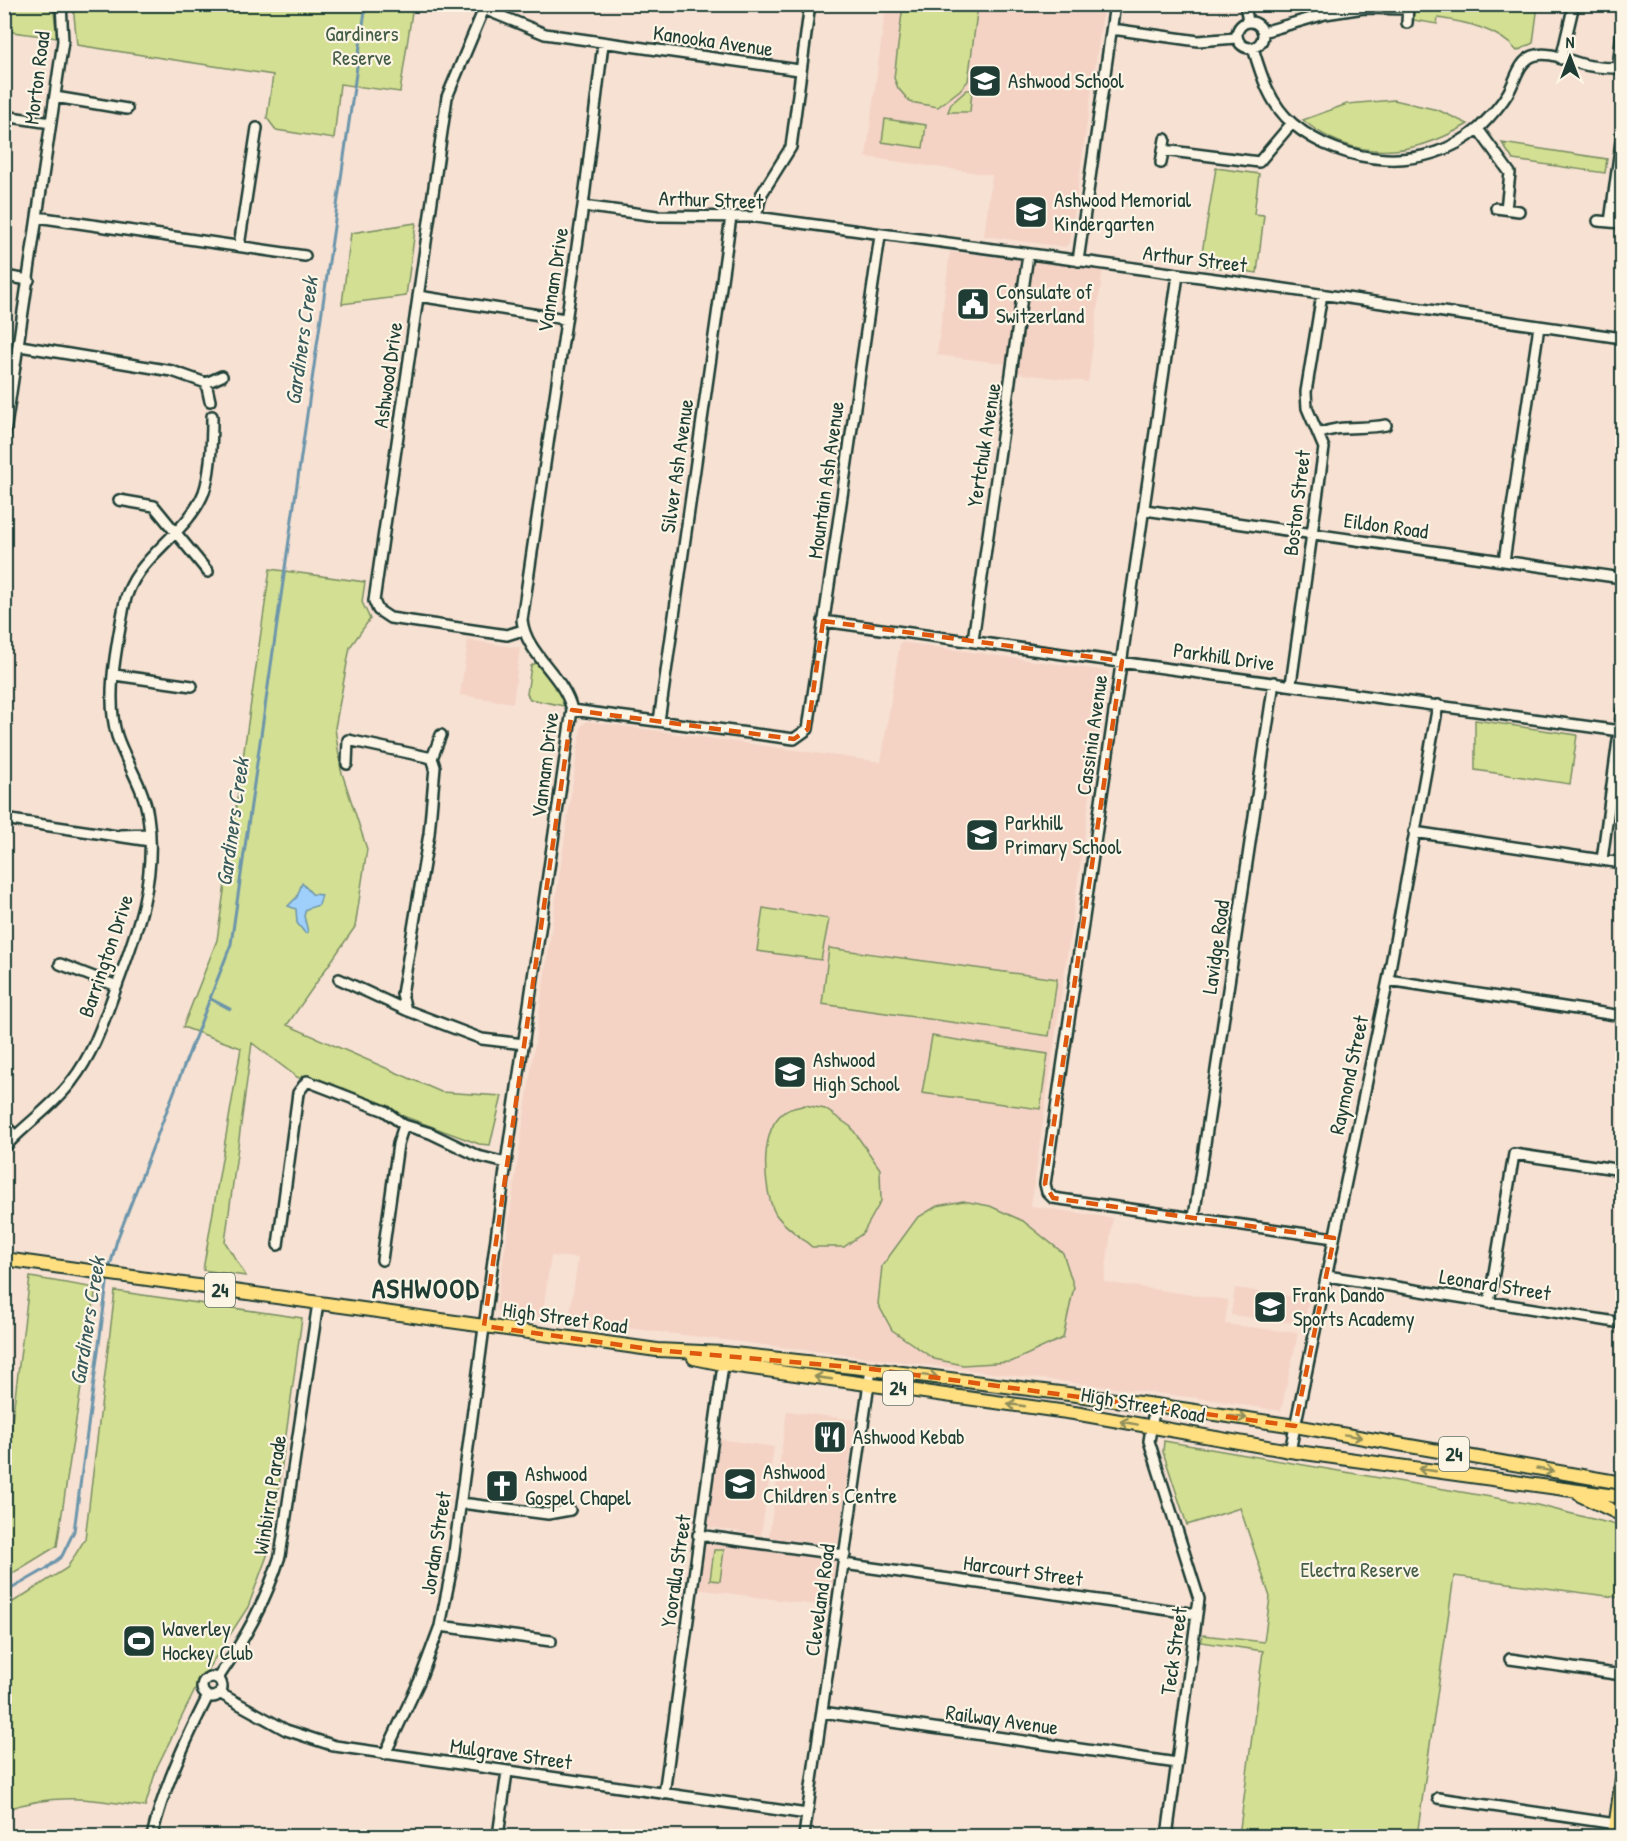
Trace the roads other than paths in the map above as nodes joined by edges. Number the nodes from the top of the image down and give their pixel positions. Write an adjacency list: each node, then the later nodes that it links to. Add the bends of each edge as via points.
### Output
1 (61, 4): 19 (street, Morton Road, via 63,41)
2 (810, 4): 18 (street)
3 (1115, 4): 10 (street)
4 (1245, 4): 8 (street)
5 (1574, 4): 16 (street)
6 (485, 7): 14 (street, Kanooka Avenue, via 545,34); 47 (street, Ashwood Drive, via 447,97)
7 (1408, 7): 9 (street); 12 (street, via 1325,14)
8 (1248, 22): 12 (street, via 1257,24); 13 (street, via 1239,28)
9 (1407, 24)
10 (1112, 29): 13 (street, via 1198,41); 42 (street)
11 (1623, 30): 17 (street)
12 (1263, 32): 15 (street, via 1261,42)
13 (1236, 38): 15 (street, via 1243,47)
14 (603, 44): 18 (street, Kanooka Avenue); 30 (street, Vannam Drive)
15 (1253, 48): 23 (street, via 1269,93)
16 (1562, 59): 17 (street); 25 (street, via 1537,54 1524,61 1507,94)
17 (1620, 68)
18 (800, 70): 34 (street, via 791,147 761,195)
19 (55, 97): 20 (street); 22 (street, Morton Road)
20 (127, 109)
21 (4, 116): 22 (street)
22 (51, 123): 32 (street, Morton Road)
23 (1292, 123): 25 (street, via 1325,145 1376,159 1433,153); 28 (street, via 1258,162)
24 (257, 128): 39 (street)
25 (1478, 129): 31 (street, via 1510,173 1501,208)
26 (1623, 134): 36 (street)
27 (1165, 139): 28 (street)
28 (1163, 150): 29 (street)
29 (1161, 163)
30 (583, 206): 33 (street, Arthur Street, via 657,216); 48 (street, Vannam Drive)
31 (1519, 211)
32 (37, 217): 39 (street); 45 (street, Morton Road)
33 (731, 217): 34 (street, Arthur Street); 77 (street, Silver Ash Avenue)
34 (756, 217): 38 (street, Arthur Street)
35 (1598, 221): 36 (street)
36 (1610, 222): 37 (street)
37 (1621, 223)
38 (880, 236): 40 (street, Arthur Street); 66 (street, Mountain Ash Avenue)
39 (239, 246): 41 (street)
40 (1028, 255): 42 (street, Arthur Street); 68 (street, Yertchuk Avenue)
41 (305, 256)
42 (1078, 261): 43 (street, Arthur Street)
43 (1178, 275): 46 (street, Arthur Street); 60 (street, Cassinia Avenue)
44 (4, 276): 45 (street)
45 (29, 280): 51 (street, Morton Road)
46 (1322, 294): 49 (street, Arthur Street); 58 (street, Boston Street, via 1306,392 1307,408)
47 (418, 296): 48 (street); 67 (street, Ashwood Drive, via 374,601 378,610 390,618 507,635)
48 (565, 319): 67 (street, Vannam Drive)
49 (1539, 326): 50 (street, Arthur Street); 63 (street)
50 (1623, 338)
51 (20, 346): 53 (street, via 171,371); 57 (street, Morton Road)
52 (222, 376): 53 (street)
53 (206, 383): 54 (street)
54 (210, 401)
55 (212, 416): 61 (street, Barrington Drive, via 204,491)
56 (1386, 425): 58 (street, via 1369,429 1335,427)
57 (5, 434)
58 (1318, 434): 62 (street, Boston Street, via 1324,448)
59 (119, 500): 61 (street, via 154,506)
60 (1145, 510): 62 (street, Eildon Road); 69 (street, Cassinia Avenue)
61 (177, 530): 64 (street); 70 (street, Barrington Drive, via 141,567 125,602)
62 (1312, 533): 63 (street, Eildon Road); 72 (street, Boston Street)
63 (1504, 561): 65 (street, Eildon Road)
64 (208, 572)
65 (1623, 578)
66 (823, 621): 68 (street, Parkhill Drive); 77 (street, Mountain Ash Avenue, via 808,729 795,739)
67 (523, 630): 75 (street, Vannam Drive, via 566,694)
68 (973, 640): 69 (street, Parkhill Drive)
69 (1122, 661): 71 (street, Parkhill Drive); 100 (street, Cassinia Avenue, via 1045,1184 1053,1198)
70 (115, 675): 73 (street); 84 (street, Barrington Drive, via 113,711 117,735 145,800)
71 (1274, 682): 72 (street, Parkhill Drive); 100 (street, Lavidge Road)
72 (1291, 684): 74 (street, Parkhill Drive)
73 (192, 686)
74 (1438, 705): 78 (street, Parkhill Drive); 83 (street, Raymond Street)
75 (572, 710): 77 (street); 93 (street, Vannam Drive)
76 (1623, 710): 78 (street)
77 (659, 721)
78 (1620, 731): 85 (street)
79 (441, 735): 80 (street)
80 (432, 758): 81 (street, via 348,740); 91 (street, via 435,767 429,834 402,994)
81 (347, 764)
82 (4, 819): 84 (street)
83 (1414, 832): 85 (street); 89 (street, Raymond Street)
84 (150, 838): 90 (street, Barrington Drive, via 145,904)
85 (1602, 860): 86 (street)
86 (1623, 863)
87 (60, 964): 90 (street)
88 (339, 979): 91 (street)
89 (1388, 980): 92 (street); 101 (street, Raymond Street)
90 (117, 986): 96 (street, Barrington Drive, via 82,1067 61,1095)
91 (406, 1010): 93 (street, via 482,1039)
92 (1623, 1016)
93 (524, 1044): 98 (street, Vannam Drive)
94 (4, 1124): 96 (street)
95 (404, 1125): 98 (street, via 478,1156); 102 (street, via 385,1111 307,1081 298,1093); 104 (street)
96 (15, 1136): 97 (street, Barrington Drive)
97 (4, 1148)
98 (506, 1163): 109 (street, Vannam Drive)
99 (1623, 1170): 107 (street, via 1514,1154)
100 (1194, 1217): 101 (street)
101 (1334, 1238): 105 (street, Raymond Street)
102 (278, 1245)
103 (4, 1258): 106 (main road, High Street Road / 24)
104 (382, 1260)
105 (1327, 1276): 107 (street, Leonard Street); 114 (street, Raymond Street)
106 (318, 1303): 109 (main road, High Street Road / 24); 130 (street, Winbirra Parade, via 280,1556 253,1626)
107 (1489, 1303): 108 (street, Leonard Street)
108 (1623, 1323)
109 (484, 1326): 110 (main road, High Street Road / 24); 120 (street, Jordan Street)
110 (724, 1359): 111 (main road, High Street Road / 24); 112 (main road, High Street Road / 24, one-way to 110); 123 (street, Yooralla Street)
111 (871, 1369): 112 (street, Cleveland Road); 113 (main road, High Street Road / 24, one-way to 113)
112 (869, 1384): 115 (main road, High Street Road / 24, one-way to 112); 124 (street, Cleveland Road)
113 (1155, 1405): 114 (main road, High Street Road / 24, one-way to 114); 115 (street, Teck Street)
114 (1295, 1426): 116 (street, Raymond Street); 117 (main road, High Street Road / 24, one-way to 117)
115 (1151, 1427): 116 (main road, High Street Road / 24); 125 (street, Teck Street, via 1149,1442 1199,1599)
116 (1290, 1450): 118 (main road, High Street Road / 24, one-way to 116)
117 (1620, 1481)
118 (1569, 1490): 119 (main road, High Street Road / 24); 122 (main road)
119 (1623, 1497)
120 (460, 1503): 121 (street, via 548,1514); 126 (street, Jordan Street)
121 (570, 1510)
122 (1623, 1515)
123 (698, 1535): 124 (street, Harcourt Street); 138 (street, Yooralla Street)
124 (845, 1560): 125 (street, Harcourt Street); 133 (street, Cleveland Road)
125 (1197, 1614): 135 (street, Teck Street)
126 (440, 1626): 127 (street); 134 (street, Jordan Street, via 420,1682)
127 (551, 1641)
128 (1510, 1659): 129 (street)
129 (1623, 1675)
130 (218, 1678): 131 (street, via 222,1684); 132 (street, via 207,1678 202,1684)
131 (220, 1694): 132 (street); 134 (street, Mulgrave Street, via 286,1730 335,1746)
132 (208, 1696): 142 (street, via 176,1762)
133 (822, 1712): 135 (street, Railway Avenue); 140 (street, Cleveland Road)
134 (385, 1754): 136 (street, Mulgrave Street)
135 (1177, 1763): 145 (street, Teck Street)
136 (507, 1772): 138 (street, Mulgrave Street); 143 (street)
137 (1623, 1778): 141 (main road)
138 (664, 1794): 140 (street, Mulgrave Street)
139 (1438, 1798): 141 (street)
140 (807, 1814): 144 (street, Cleveland Road)
141 (1615, 1830)
142 (152, 1836)
143 (498, 1836)
144 (804, 1836)
145 (1167, 1836)

